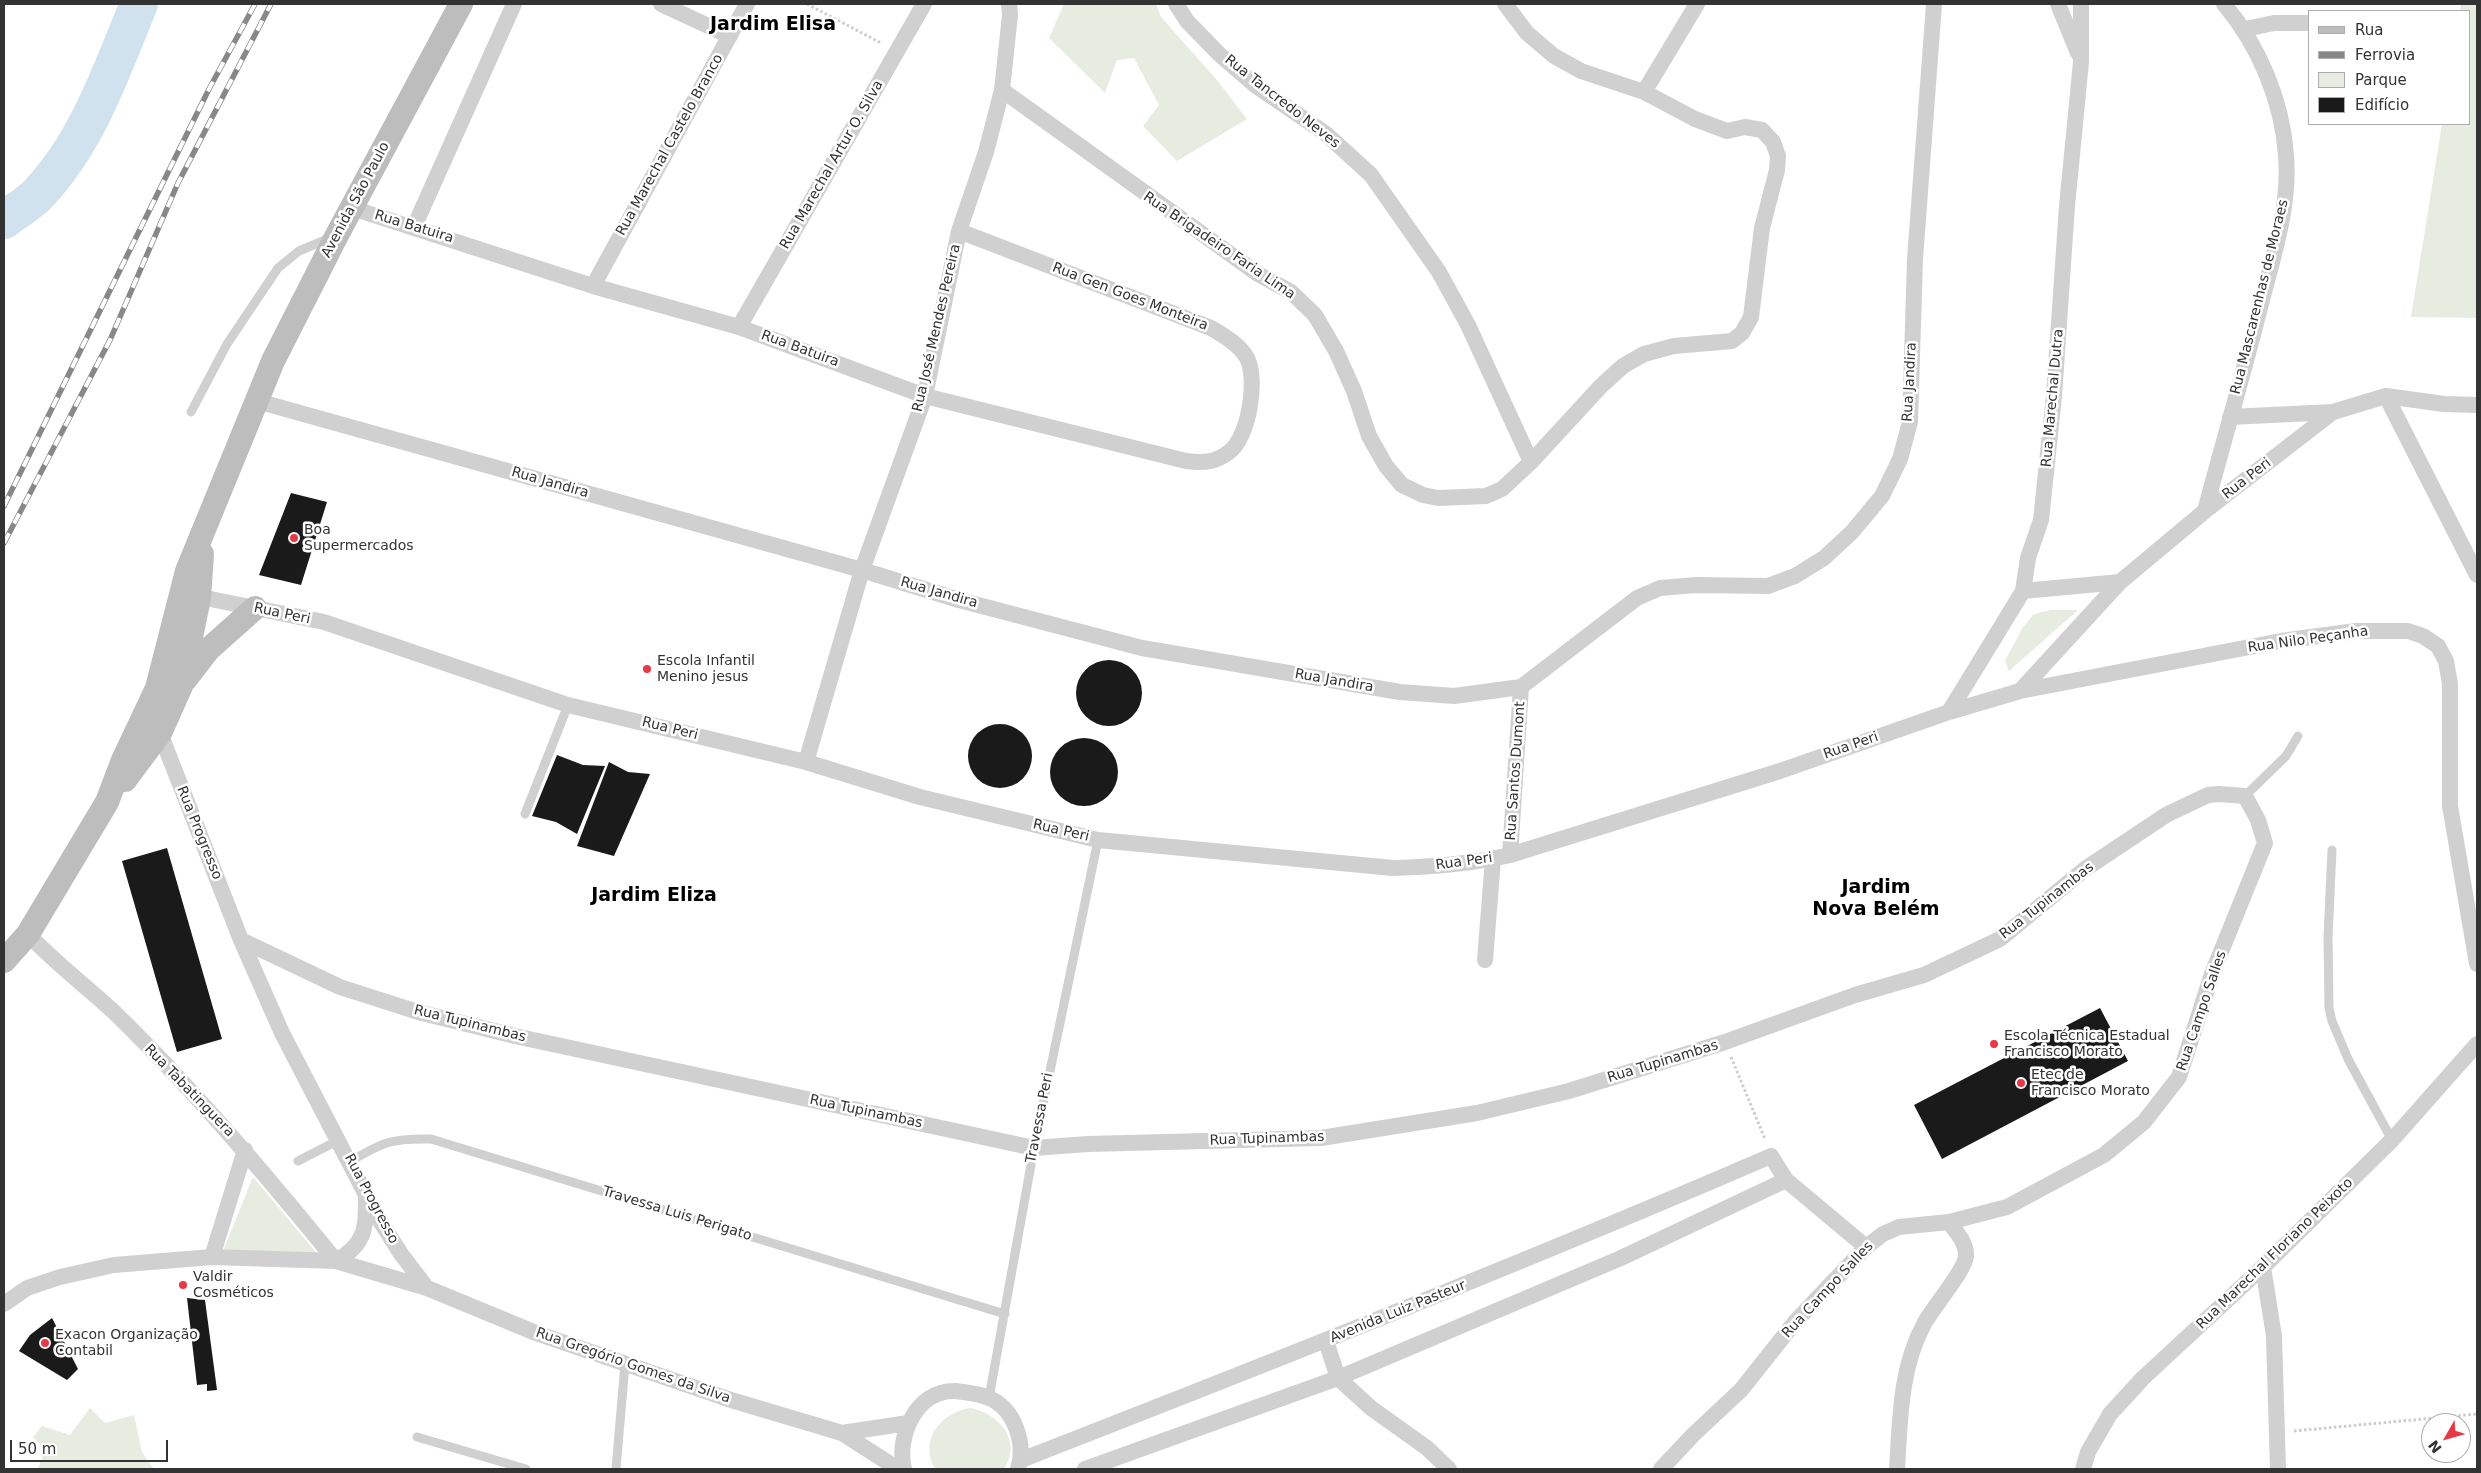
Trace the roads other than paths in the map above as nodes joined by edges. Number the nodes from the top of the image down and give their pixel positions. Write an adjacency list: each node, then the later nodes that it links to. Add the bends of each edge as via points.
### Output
1 (461, 4): 20 (main road, Avenida São Paulo)
2 (514, 4): 21 (street)
3 (662, 4): 16 (street)
4 (747, 4): 16 (street, Rua Marechal Castelo Branco)
5 (924, 4): 25 (street, Rua Marechal Artur O. Silva)
6 (1009, 4): 18 (street, Rua José Mendes Pereira)
7 (1176, 4): 34 (street, Rua Tancredo Neves, via 1219,54 1256,86 1325,133 1371,175 1443,280 1468,325)
8 (1505, 4): 19 (street, via 1527,33 1554,56 1582,71)
9 (1697, 4): 19 (street)
10 (1934, 4): 43 (street, Rua Jandira, via 1915,259 1910,422 1900,459 1882,496 1852,532 1824,558 1795,576 1768,586 1660,588 1637,598)
11 (2058, 4): 17 (street)
12 (2080, 4): 17 (street, Rua Marechal Dutra)
13 (2224, 4): 15 (street, Rua Mascarenhas de Moraes)
14 (2308, 23): 15 (street, via 2274,23)
15 (2245, 29): 32 (street, Rua Mascarenhas de Moraes, via 2270,81 2280,117 2287,188 2270,268)
16 (730, 36): 24 (street, Rua Marechal Castelo Branco)
17 (2081, 62): 39 (street, Rua Marechal Dutra, via 2047,471 2041,520 2028,558)
18 (1002, 90): 22 (street, Rua José Mendes Pereira, via 986,152); 34 (street, Rua Brigadeiro Faria Lima, via 1251,269 1291,292 1315,316 1336,351 1369,436 1386,466 1402,485 1424,496 1438,498 1486,496 1502,489)
19 (1644, 92): 34 (street, Rua Brigadeiro Faria Lima, via 1695,119 1727,131 1745,127 1762,130 1773,142 1778,156 1777,170 1762,228 1751,317 1732,341 1674,346 1651,352 1623,366)
20 (352, 208): 21 (street, Rua Batuira); 23 (main road, Avenida São Paulo)
21 (414, 227): 24 (street, Rua Batuira)
22 (959, 231): 26 (street, Rua José Mendes Pereira); 33 (street, Rua Gen Goes Monteira, via 1202,324 1225,337 1247,357 1252,377 1251,398)
23 (337, 235): 28 (main road, Avenida São Paulo, via 273,362); 30 (lane, via 299,251 278,268 227,344)
24 (593, 286): 25 (street, Rua Batuira)
25 (739, 327): 26 (street, Rua Batuira)
26 (925, 396): 33 (street, Rua Batuira, via 1186,461 1215,461 1231,451); 36 (street, Rua José Mendes Pereira)
27 (2386, 396): 29 (street); 31 (street, Rua Peri); 37 (street)
28 (257, 401): 36 (street, Rua Jandira); 40 (main road, Avenida São Paulo, via 204,535)
29 (2477, 405)
30 (191, 412)
31 (2333, 412): 32 (street); 35 (street, Rua Peri)
32 (2230, 417): 35 (street, Rua Mascarenhas de Moraes)
33 (1242, 435)
34 (1531, 462)
35 (2205, 511): 38 (street, Rua Peri)
36 (862, 570): 43 (street, Rua Jandira, via 959,600 1151,650 1400,692 1454,696); 50 (street, Rua José Mendes Pereira)
37 (2477, 575)
38 (2120, 582): 39 (street); 44 (street, Rua Peri)
39 (2024, 591): 46 (street, Rua Marechal Dutra)
40 (190, 595): 41 (street, Rua Peri); 42 (main road); 47 (main road)
41 (255, 608): 42 (main road, via 209,649); 45 (street, Rua Peri, via 324,622)
42 (181, 686): 48 (main road)
43 (1521, 687): 56 (street, Rua Santos Dumont)
44 (2020, 691): 46 (street, Rua Nilo Peçanha); 62 (street, Rua Nilo Peçanha, via 2281,641 2356,631 2408,631 2423,636 2438,646 2446,661 2450,684 2450,806)
45 (568, 705): 50 (street, Rua Peri); 53 (lane)
46 (1949, 712): 56 (street, Rua Peri, via 1780,771)
47 (145, 714): 48 (street, Rua Progresso); 52 (main road)
48 (160, 733): 52 (main road); 59 (street, Rua Progresso)
49 (2298, 736): 51 (lane, via 2286,756)
50 (806, 762): 54 (street, Rua Peri, via 920,797)
51 (2245, 796): 66 (street, Rua Tupinambas, via 2208,796 2166,815 2085,869 2000,939 1932,972 1569,1091 1477,1113 1321,1138); 72 (street, Rua Campo Salles, via 2258,820 2264,843 2212,974 2179,1077 2144,1122 2104,1155 2007,1207)
52 (107, 802): 58 (main road)
53 (524, 814)
54 (1098, 840): 57 (street, Rua Peri, via 1393,868 1442,867); 66 (lane, Travessa Peri)
55 (2332, 850): 65 (lane, via 2328,937 2331,1014 2348,1059)
56 (1510, 854): 57 (street, Rua Peri)
57 (1493, 859): 60 (street)
58 (18, 939): 61 (main road); 67 (street, Rua Tabatinguera, via 48,955 114,1012)
59 (241, 940): 64 (street, Rua Progresso, via 282,1032); 66 (street, Rua Tupinambas, via 340,987 418,1012 515,1036)
60 (1485, 960)
61 (4, 961)
62 (2477, 964)
63 (2477, 1044): 65 (street, Rua Marechal Floriano Peixoto)
64 (339, 1140): 68 (lane); 69 (street, Rua Progresso)
65 (2392, 1140): 76 (street, Rua Marechal Floriano Peixoto)
66 (1034, 1148): 79 (lane, Travessa Peri)
67 (244, 1150): 74 (street); 75 (street, Rua Tabatinguera)
68 (298, 1161)
69 (350, 1161): 71 (street, Rua Progresso); 79 (lane, Travessa Luis Perigato, via 382,1143 408,1138 431,1139)
70 (1786, 1180): 73 (street); 80 (street, Avenida Luiz Pasteur, via 1771,1156 1631,1217); 82 (street, via 1621,1258)
71 (366, 1192): 75 (street, via 363,1238 354,1249); 77 (street, Rua Progresso, via 401,1254)
72 (1949, 1222): 73 (street, Rua Campo Salles, via 1899,1228 1883,1234); 95 (street, via 1964,1243 1966,1257 1923,1324 1909,1361 1903,1392)
73 (1866, 1247): 94 (street, Rua Campo Salles, via 1795,1322 1741,1390)
74 (212, 1256): 75 (street); 78 (street, via 114,1265 60,1277 27,1288)
75 (336, 1261): 77 (street)
76 (2263, 1267): 96 (street, Rua Marechal Floriano Peixoto, via 2143,1378 2110,1414 2088,1452); 97 (street, via 2274,1336)
77 (427, 1288): 81 (street, Rua Gregório Gomes da Silva, via 536,1333)
78 (4, 1304)
79 (1005, 1314): 83 (lane, Travessa Peri)
80 (1326, 1341): 82 (street); 87 (street, Avenida Luiz Pasteur)
81 (625, 1364): 85 (street, Rua Gregório Gomes da Silva); 89 (lane)
82 (1338, 1378): 92 (street); 93 (street)
83 (989, 1398): 84 (street, via 954,1391 937,1396 922,1405); 87 (street, via 1004,1409 1014,1424 1020,1442)
84 (908, 1423): 85 (street, Rua Gregório Gomes da Silva); 91 (street, via 901,1452)
85 (842, 1433): 90 (street, Rua Gregório Gomes da Silva)
86 (417, 1437): 88 (lane)
87 (1019, 1464)
88 (526, 1469)
89 (616, 1469)
90 (898, 1469)
91 (904, 1469)
92 (1085, 1469)
93 (1449, 1469)
94 (1661, 1469)
95 (1897, 1469)
96 (2083, 1469)
97 (2278, 1469)

